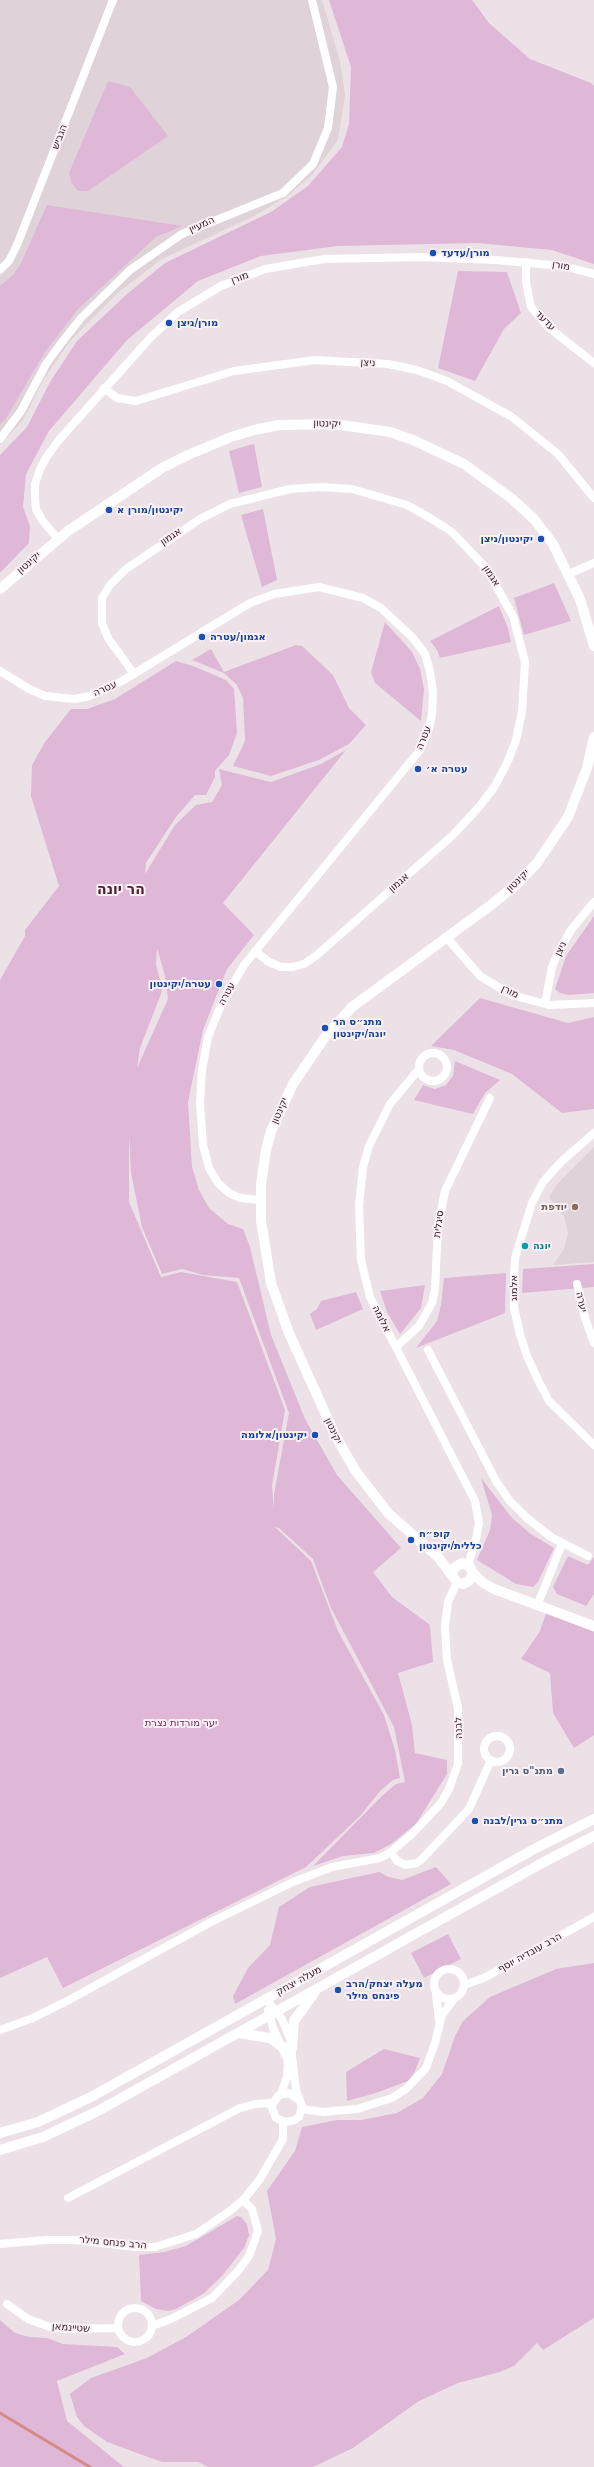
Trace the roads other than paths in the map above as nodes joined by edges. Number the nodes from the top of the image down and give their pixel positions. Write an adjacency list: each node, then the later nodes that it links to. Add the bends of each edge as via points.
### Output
1 (114, 0): 4 (street, הגביש, via 17,245 9,261)
2 (312, 0): 8 (street, המעיין, via 333,87 328,128 314,164 283,193 182,234 130,270 81,318 62,342 46,364 21,411)
3 (526, 262): 5 (street, מורן, via 563,266); 6 (street, עדעד, via 528,295 535,312 548,327); 7 (street, מורן, via 422,257 324,259 290,263 243,275 178,312)
4 (0, 270)
5 (594, 274)
6 (594, 363)
7 (104, 388): 9 (street, ניצן, via 117,398 136,401 234,371 315,360 388,364 417,370 447,381 512,418 558,454); 10 (street, מורן, via 58,441 40,469 35,484 36,509)
8 (0, 439)
9 (594, 498)
10 (58, 539): 12 (street, יקינטון, via 162,468 209,446 260,429 301,424 334,424 390,432 464,464 534,519 553,544); 13 (street, יקינטון)
11 (594, 563): 12 (street)
12 (569, 574): 14 (street, יקינטון, via 580,599)
13 (0, 589)
14 (594, 646)
15 (0, 671): 16 (street, עטרה, via 29,689 60,699 90,696)
16 (134, 674): 20 (street, עטרה, via 250,603 274,594 313,588 339,591 363,598 381,608 413,638 425,654 433,693 432,715 420,750); 20 (street, אגמון, via 108,638 102,623 102,598 110,585 126,569 200,519 230,504 290,489 352,489 407,505 418,511 452,532 469,549 486,568 513,616 525,662 522,712 508,762 480,807 453,835 304,964 281,967)
17 (594, 738): 19 (street, יקינטון, via 587,768 568,817 536,863 517,884)
18 (594, 902): 22 (street, ניצן, via 571,930 558,953 552,966)
19 (446, 937): 22 (street, מורן, via 480,976 512,995); 26 (street, יקינטון, via 352,1007 324,1037 293,1084 271,1132 263,1171)
20 (254, 951): 26 (street, עטרה, via 234,979 208,1037 200,1103 204,1145 210,1168 218,1183 229,1193 240,1198)
21 (594, 1003): 22 (street, מורן)
22 (545, 1004)
23 (419, 1069): 29 (street, אלומה, via 398,1094 380,1122 363,1167 360,1193 359,1236 365,1281 370,1297)
24 (490, 1098): 29 (street, סיגלית, via 445,1190 438,1226 432,1303 419,1326)
25 (594, 1133): 31 (street, אלמוג, via 543,1182 532,1202 515,1258 514,1308 527,1356 549,1400)
26 (262, 1200): 34 (street, יקינטון, via 261,1220 265,1255 278,1306 335,1435 355,1470 388,1513 438,1557)
27 (578, 1284): 28 (street, יערה, via 585,1318)
28 (594, 1343)
29 (396, 1347): 34 (street, אלומה, via 475,1501 479,1522 476,1539)
30 (428, 1350): 32 (street, via 496,1481 509,1500 527,1518)
31 (594, 1445)
32 (562, 1544): 33 (street); 35 (street)
33 (588, 1556)
34 (462, 1573): 35 (street); 40 (street, לבנה, via 448,1602 445,1626 447,1660 459,1715 458,1764 441,1803)
35 (536, 1606): 36 (street)
36 (594, 1626)
37 (491, 1760): 40 (street, via 469,1809 422,1859 406,1865 397,1861)
38 (594, 1819): 46 (street, מעלה יצחק, via 536,1848)
39 (594, 1836): 43 (street, מעלה יצחק)
40 (391, 1852): 49 (street, לבנה, via 365,1862 332,1867 293,1882 211,1922 34,2018)
41 (594, 1917): 42 (street, הרב עובדיה יוסף, via 484,1978)
42 (464, 1985): 44 (street, via 459,1974 446,1970 435,1979); 45 (street, via 462,1992)
43 (318, 1989): 47 (street, מעלה יצחק); 51 (street, via 298,2013)
44 (436, 1994): 45 (street, via 444,1999); 48 (street)
45 (454, 1998): 48 (street)
46 (266, 1999): 47 (street); 57 (street, מעלה יצחק, via 78,2104 38,2122)
47 (274, 2014): 50 (street, מעלה יצחק); 51 (street); 51 (street, via 286,2027)
48 (439, 2023): 55 (street, via 426,2068 406,2089 392,2098 357,2109 323,2112)
49 (0, 2030)
50 (239, 2033): 51 (street, via 270,2038); 58 (street, מעלה יצחק, via 78,2121 43,2137)
51 (288, 2048): 52 (street, via 288,2070); 53 (street)
52 (281, 2094): 53 (street, via 289,2093); 54 (street)
53 (299, 2100): 55 (street)
54 (273, 2103): 56 (street, via 273,2113); 59 (street, via 240,2108)
55 (301, 2109): 56 (street, via 295,2120)
56 (283, 2122): 60 (street, הרב פנחס מילר, via 283,2139 272,2162)
57 (0, 2133)
58 (0, 2150)
59 (68, 2198)
60 (243, 2200): 61 (street, הרב פנחס מילר, via 212,2225 196,2234 155,2246 136,2247 74,2240); 63 (street, via 252,2209 258,2231 248,2256 238,2271 212,2298)
61 (0, 2244)
62 (7, 2304): 64 (street, שטיינמאן, via 28,2319 50,2327)
63 (152, 2326): 64 (street, via 147,2337 136,2342 124,2338); 64 (street, via 146,2312 134,2308 123,2312)
64 (118, 2328)

